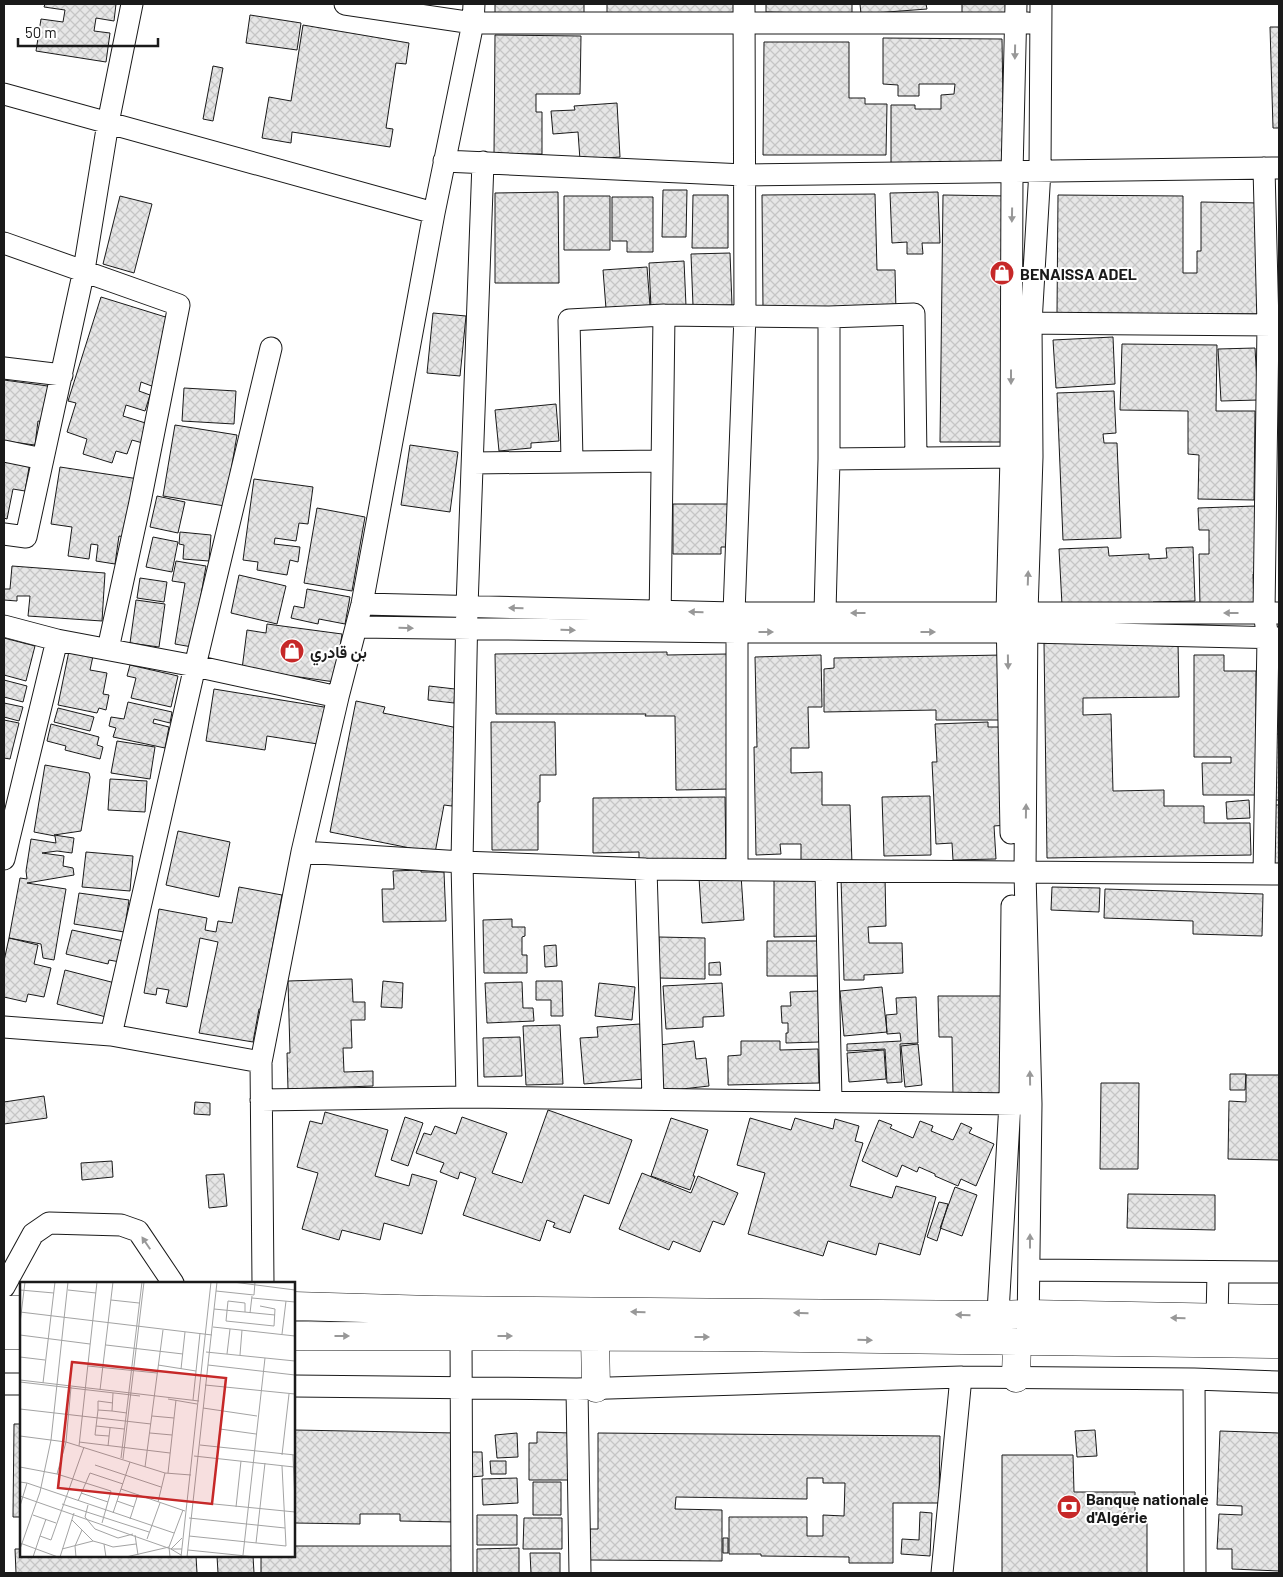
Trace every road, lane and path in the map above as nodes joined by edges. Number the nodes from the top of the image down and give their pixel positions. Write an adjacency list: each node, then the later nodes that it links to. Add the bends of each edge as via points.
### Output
1 (132, 4): 8 (street)
2 (345, 4): 5 (street)
3 (744, 13): 5 (street); 6 (street); 14 (street)
4 (1040, 13): 6 (street); 12 (street)
5 (474, 14): 9 (street)
6 (1016, 14): 13 (street, one-way to 13)
7 (4, 94): 8 (street)
8 (108, 124): 15 (street); 17 (street)
9 (444, 161): 10 (street); 15 (street)
10 (483, 162): 14 (street); 34 (street)
11 (1272, 168): 12 (street); 22 (street)
12 (1040, 170): 13 (street); 21 (street)
13 (1012, 173): 14 (street); 21 (street, one-way to 21)
14 (744, 175): 19 (street)
15 (434, 213): 36 (street)
16 (4, 243): 17 (street)
17 (84, 270): 25 (street); 48 (street, via 179,305)
18 (664, 315): 19 (street); 32 (street, via 570,320); 33 (street)
19 (746, 315): 20 (street); 41 (street)
20 (829, 316): 29 (street, via 914,314); 31 (street)
21 (1021, 323): 22 (street); 27 (street, one-way to 27); 28 (street)
22 (1274, 325): 39 (street)
23 (271, 348): 49 (street)
24 (4, 368): 25 (street)
25 (62, 375): 30 (street)
26 (4, 451): 30 (street)
27 (1011, 457): 28 (street); 29 (street); 42 (street)
28 (1032, 457): 42 (street, one-way to 28)
29 (916, 458): 31 (street)
30 (43, 459): 35 (street, via 26,537)
31 (829, 459): 38 (street)
32 (572, 461): 33 (street); 34 (street)
33 (662, 461): 40 (street)
34 (473, 462): 37 (street)
35 (4, 534)
36 (362, 604): 37 (street); 44 (street)
37 (467, 607): 40 (street, one-way to 37); 45 (street)
38 (824, 612): 41 (street); 42 (street, one-way to 38)
39 (1272, 613): 42 (street, one-way to 42); 46 (street)
40 (660, 621): 41 (street); 45 (street, one-way to 40)
41 (736, 622): 42 (street, one-way to 42); 56 (street)
42 (1018, 623): 46 (street); 58 (street)
43 (4, 626): 47 (street)
44 (357, 627): 45 (street, one-way to 45); 50 (street)
45 (467, 628): 54 (street)
46 (1274, 638): 59 (street)
47 (57, 640): 48 (street); 51 (street)
48 (108, 649): 49 (street)
49 (195, 666): 50 (street); 61 (street)
50 (338, 696): 52 (street)
51 (10, 813): 53 (street)
52 (302, 852): 54 (street); 62 (street)
53 (4, 859)
54 (462, 862): 55 (street); 63 (street)
55 (646, 869): 56 (street); 64 (street)
56 (737, 870): 57 (street)
57 (826, 871): 58 (street); 66 (street)
58 (1018, 872): 59 (street); 67 (street)
59 (1272, 874)
60 (4, 1027): 61 (street)
61 (111, 1034): 62 (street)
62 (261, 1062): 65 (street)
63 (467, 1097): 64 (street); 65 (street)
64 (653, 1099): 66 (street)
65 (261, 1100): 72 (street)
66 (831, 1101): 67 (street)
67 (1021, 1104): 68 (street, one-way to 67); 82 (street)
68 (1029, 1270): 69 (street); 77 (street)
69 (1218, 1272): 70 (street); 78 (street)
70 (1279, 1272)
71 (172, 1282): 73 (street, one-way to 73, via 138,1232 121,1225 49,1223 33,1234)
72 (263, 1282)
73 (4, 1286)
74 (295, 1306): 82 (highway, one-way to 74)
75 (4, 1310): 76 (highway)
76 (20, 1310)
77 (1029, 1314): 78 (highway, one-way to 77); 82 (highway)
78 (1217, 1319): 79 (highway)
79 (1279, 1319)
80 (4, 1335): 81 (highway)
81 (20, 1335)
82 (1010, 1335): 85 (highway, one-way to 82); 86 (highway); 88 (highway)
83 (295, 1336): 84 (highway, one-way to 84)
84 (461, 1336): 85 (highway, one-way to 85); 94 (street)
85 (595, 1336): 95 (highway)
86 (1279, 1344)
87 (961, 1377): 88 (street); 95 (street); 98 (street)
88 (1016, 1378): 89 (street)
89 (1194, 1379): 90 (street); 99 (street)
90 (1279, 1382)
91 (4, 1384): 92 (street)
92 (20, 1384)
93 (295, 1386): 94 (street)
94 (460, 1387): 95 (street); 96 (street)
95 (586, 1389): 97 (street)
96 (462, 1573)
97 (580, 1573)
98 (942, 1573)
99 (1194, 1573)

